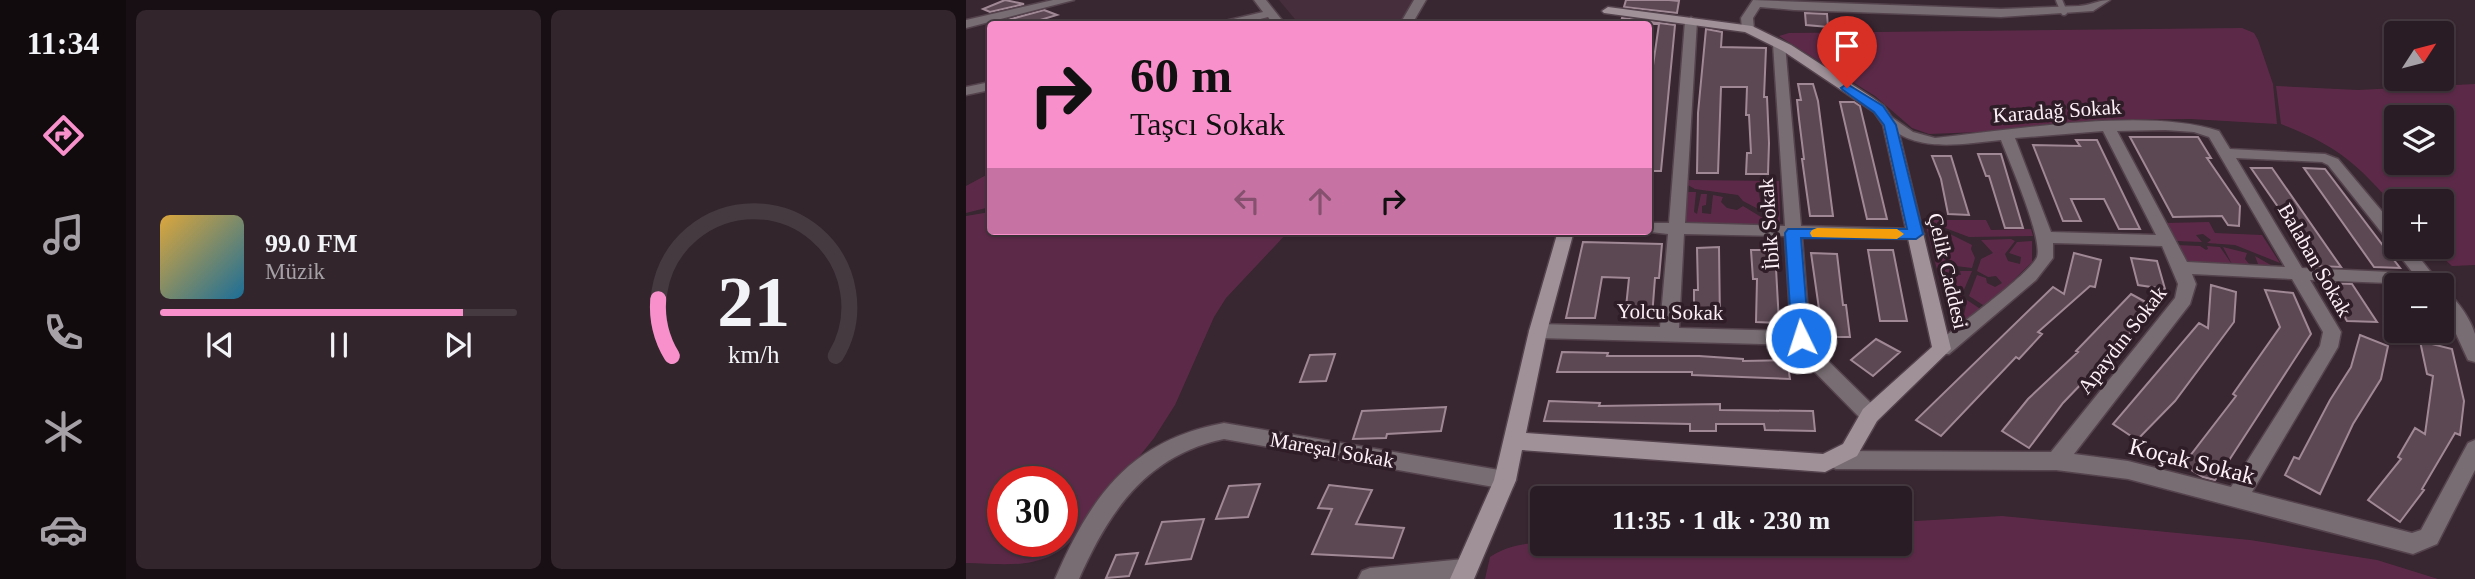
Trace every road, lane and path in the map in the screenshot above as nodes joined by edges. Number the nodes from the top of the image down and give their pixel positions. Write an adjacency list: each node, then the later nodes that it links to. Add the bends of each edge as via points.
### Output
1 (1068, 0): 14 (street)
2 (1260, 0): 9 (street)
3 (1420, 0): 12 (street)
4 (2104, 0): 7 (street, via 2093,8)
5 (1758, 1): 6 (street, via 1794,7); 15 (street, via 1748,18)
6 (1888, 5): 7 (street, via 2001,13)
7 (2062, 6)
8 (1608, 12): 13 (street)
9 (1271, 13): 10 (street); 11 (street)
10 (1240, 21)
11 (1277, 21)
12 (1408, 21)
13 (1690, 21): 15 (street); 25 (street)
14 (966, 24)
15 (1748, 29): 16 (street)
16 (1779, 44): 19 (street); 26 (street, İbik Sokak)
17 (987, 87): 18 (street)
18 (966, 91)
19 (1887, 118): 21 (street, Karadağ Sokak, via 1908,135 1929,141); 27 (street, Çelik Caddesi)
20 (2108, 127): 21 (street, Karadağ Sokak); 22 (street, Karadağ Sokak, via 2196,126 2214,134); 30 (street, Apaydın Sokak)
21 (2007, 136): 29 (street)
22 (2226, 153): 23 (street, via 2325,158); 34 (street, Balaban Sokak)
23 (2384, 224)
24 (1652, 228): 25 (street)
25 (1676, 230): 26 (street); 38 (street)
26 (1793, 233): 27 (street); 39 (street, İbik Sokak)
27 (1916, 234): 40 (street, Çelik Caddesi)
28 (1565, 235): 37 (street)
29 (2045, 237): 30 (street); 40 (street, via 2041,265)
30 (2165, 241): 32 (street, Apaydın Sokak)
31 (2412, 259): 33 (street)
32 (2181, 268): 34 (street); 46 (street, Apaydın Sokak, via 2187,284 2184,300)
33 (2423, 273)
34 (2298, 274): 35 (street); 48 (street, Balaban Sokak, via 2332,332 2331,340)
35 (2384, 280)
36 (2454, 313): 41 (street)
37 (1538, 331): 38 (street, Yolcu Sokak); 43 (street)
38 (1669, 334): 39 (street, Yolcu Sokak)
39 (1801, 338): 42 (street, via 1812,357)
40 (1942, 349): 42 (street, Çelik Caddesi)
41 (2475, 355)
42 (1870, 415): 45 (street, Çelik Caddesi, via 1850,450)
43 (1514, 442): 45 (street, via 1825,463); 47 (street)
44 (2475, 449): 48 (street, Koçak Sokak, via 2429,537 2413,544)
45 (1836, 460): 46 (street, Koçak Sokak)
46 (2056, 461): 48 (street, Koçak Sokak, via 2128,470)
47 (1506, 480): 49 (street); 50 (street, Mareşal Sokak, via 1224,431 1191,436 1161,451 1119,490 1080,548)
48 (2236, 499)
49 (1463, 574): 51 (street)
50 (1067, 579)
51 (1370, 579)

